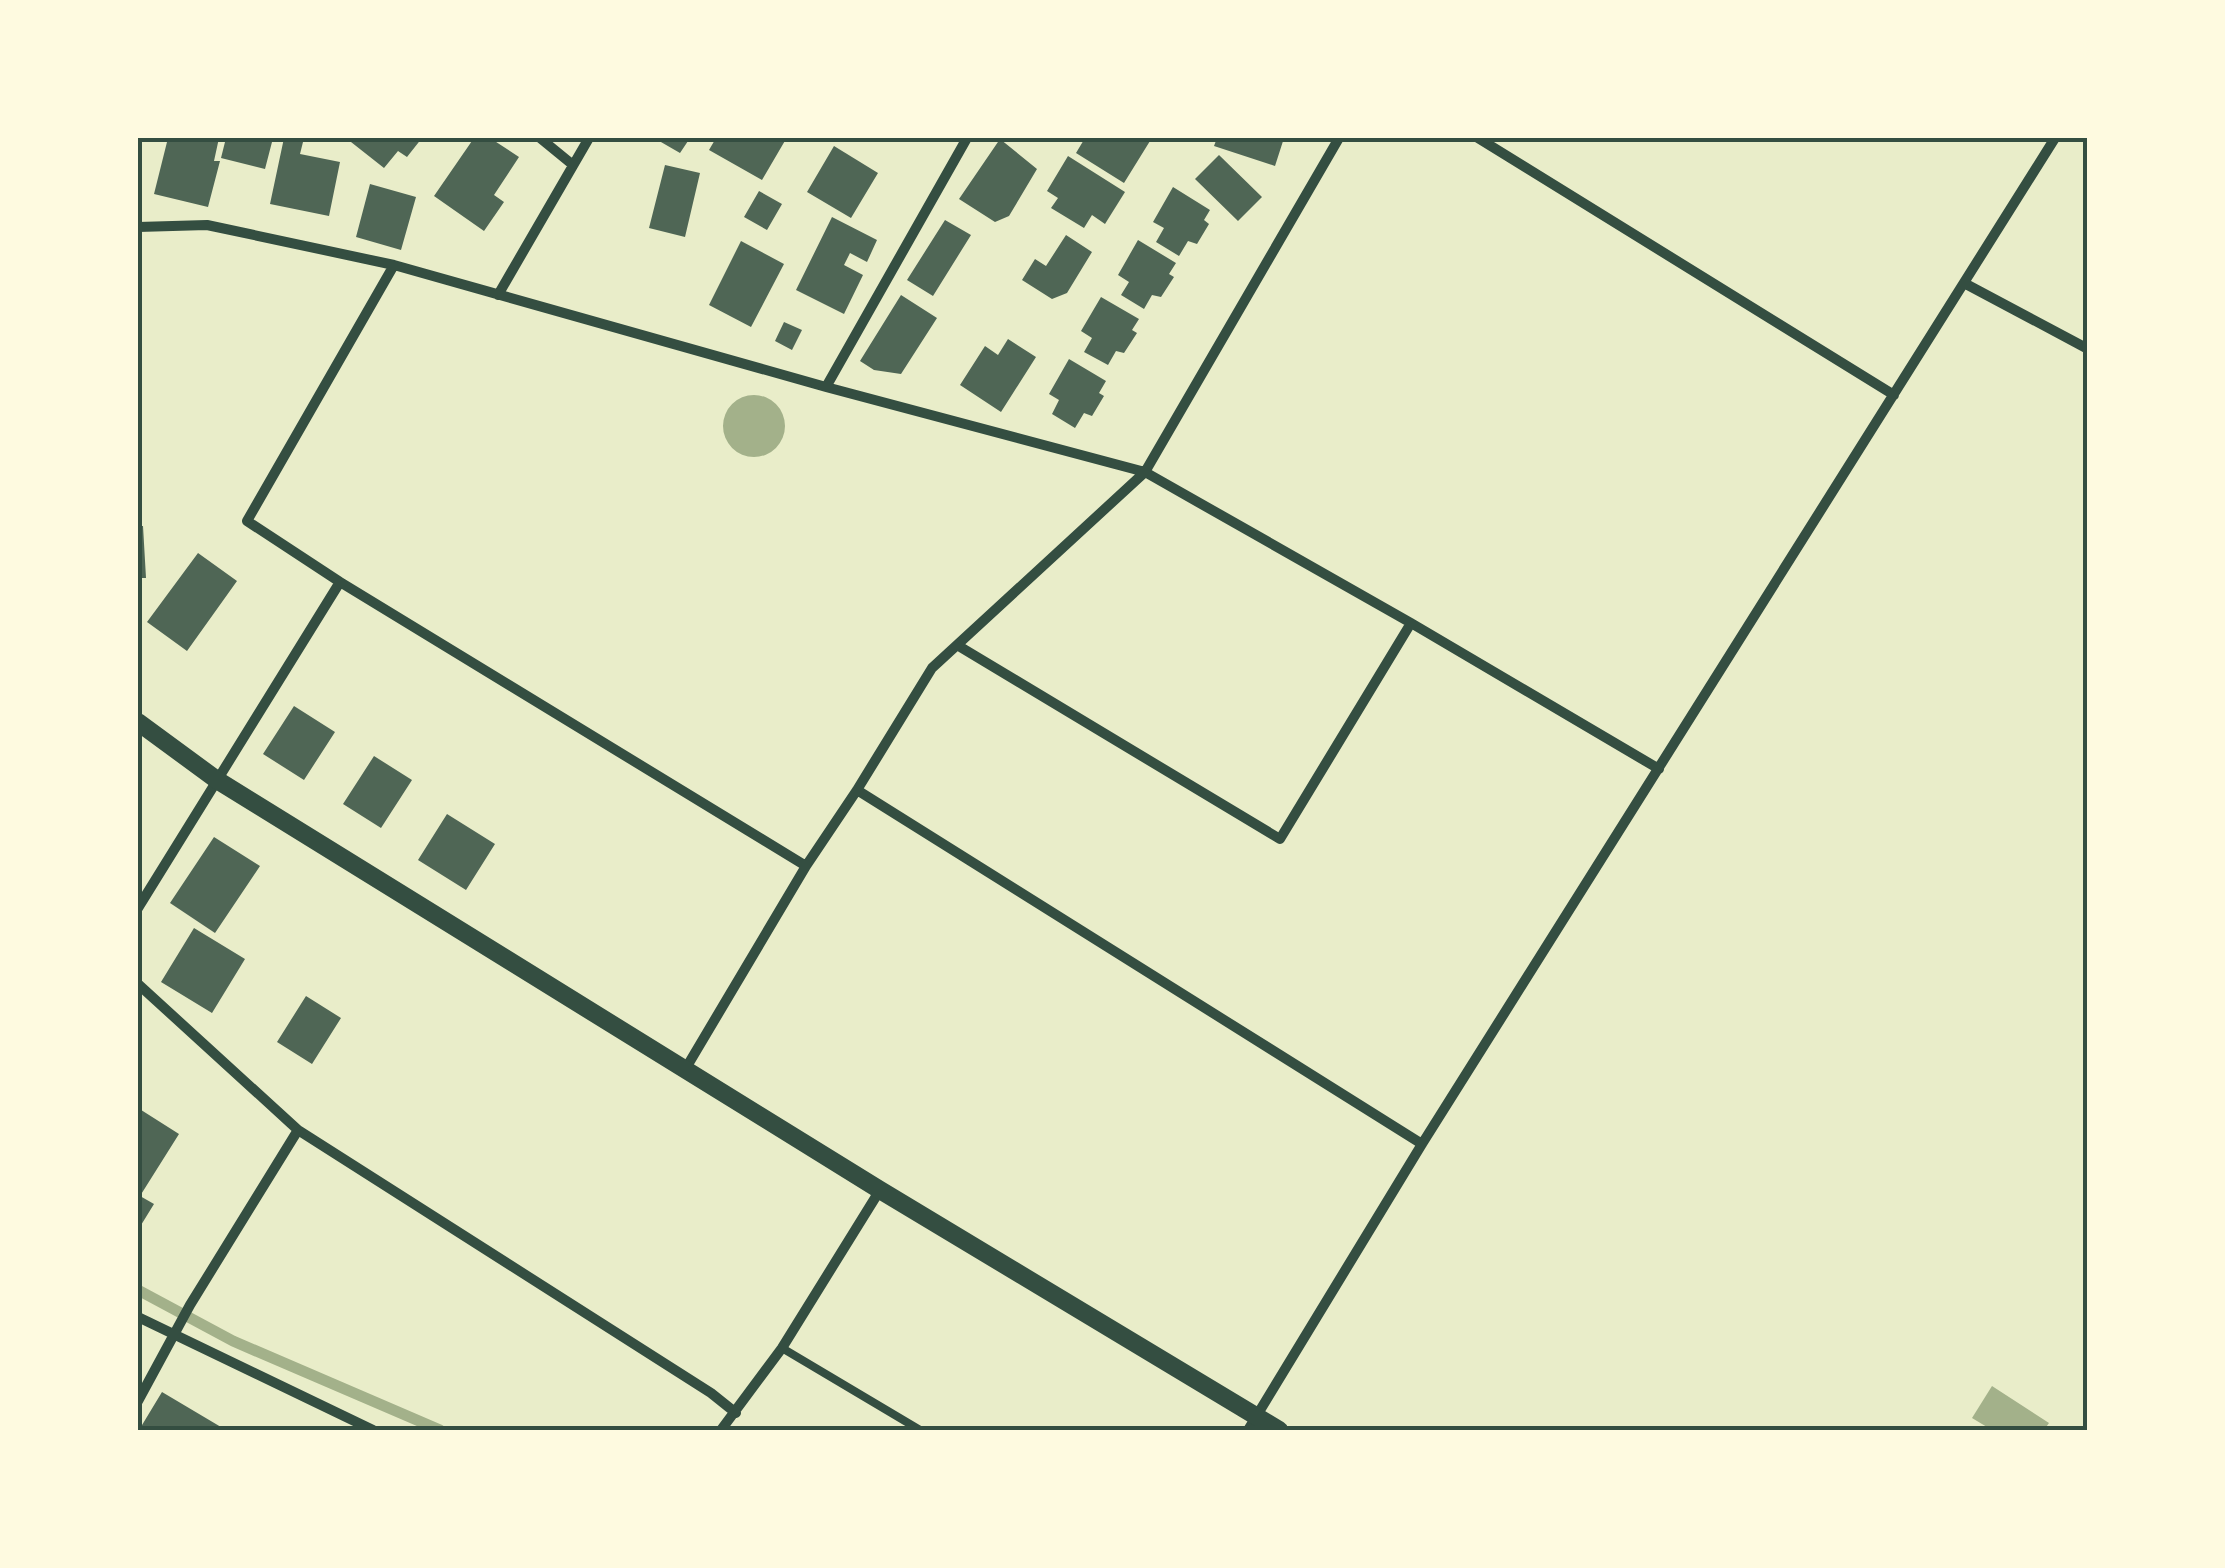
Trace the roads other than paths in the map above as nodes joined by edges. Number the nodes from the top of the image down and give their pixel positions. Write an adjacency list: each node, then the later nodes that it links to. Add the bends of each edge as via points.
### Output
1 (540, 138): 7 (street)
2 (590, 138): 7 (street)
3 (967, 138): 13 (street)
4 (1339, 138): 15 (street)
5 (1478, 138): 14 (street)
6 (2055, 138): 10 (street)
7 (573, 165): 11 (street)
8 (138, 227): 9 (street, via 207,225)
9 (394, 265): 11 (street); 16 (street, via 247,521)
10 (1964, 283): 12 (street); 14 (street)
11 (498, 295): 13 (street)
12 (2088, 350)
13 (826, 387): 15 (street)
14 (1894, 396): 20 (street)
15 (1145, 472): 17 (street); 18 (street)
16 (340, 582): 21 (street); 23 (street)
17 (1411, 623): 18 (street, via 1280,839); 20 (street)
18 (957, 645): 22 (street, via 932,668)
19 (138, 722): 21 (street)
20 (1659, 770): 28 (street)
21 (217, 780): 24 (street); 26 (street)
22 (858, 790): 23 (street); 28 (street)
23 (806, 866): 26 (street)
24 (138, 908)
25 (138, 984): 27 (street)
26 (686, 1068): 29 (street)
27 (298, 1130): 31 (street); 34 (street)
28 (1422, 1144): 35 (street)
29 (880, 1190): 32 (street); 35 (street)
30 (138, 1318): 31 (street)
31 (174, 1336): 33 (street); 36 (street)
32 (782, 1348): 34 (street); 38 (lane)
33 (138, 1401)
34 (736, 1413): 37 (street)
35 (1252, 1423): 39 (street)
36 (373, 1430)
37 (721, 1430)
38 (920, 1430)
39 (1280, 1430)

